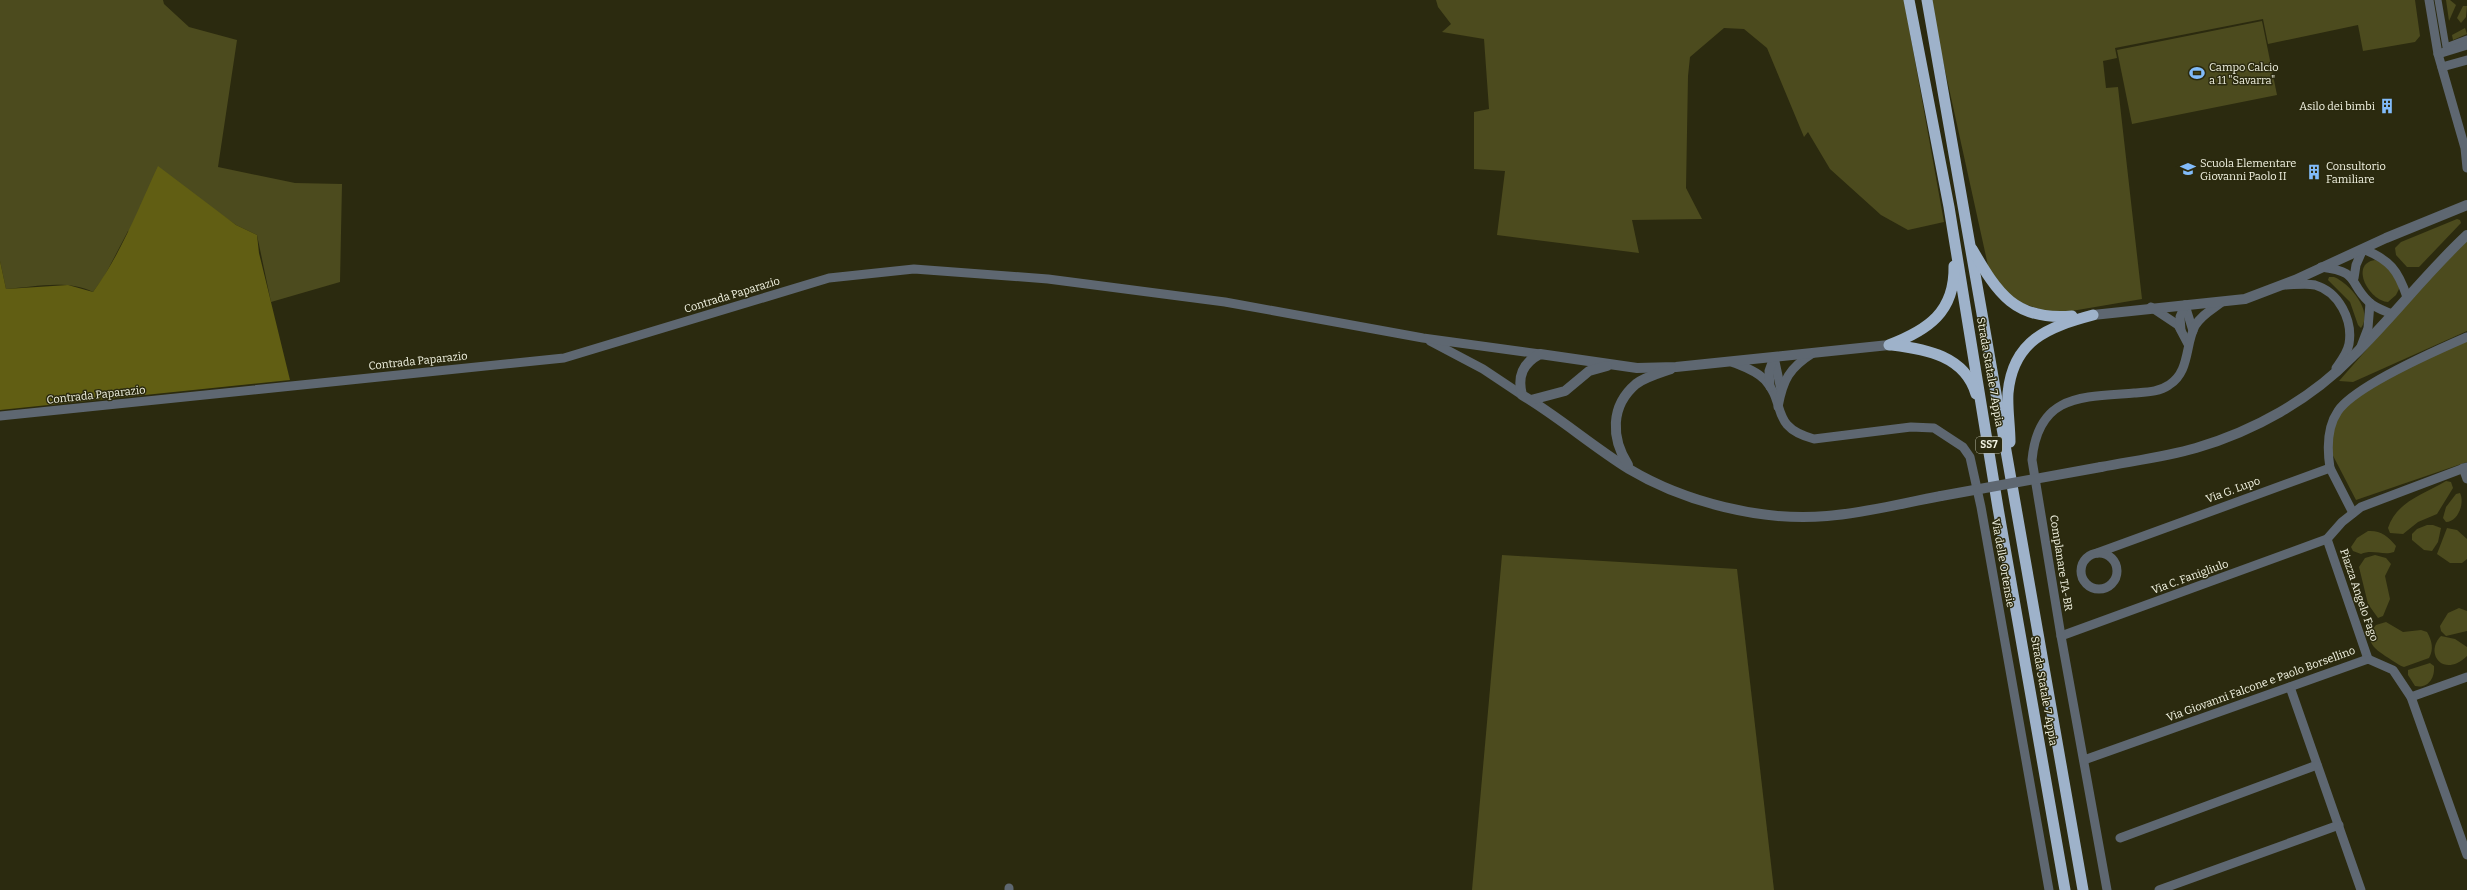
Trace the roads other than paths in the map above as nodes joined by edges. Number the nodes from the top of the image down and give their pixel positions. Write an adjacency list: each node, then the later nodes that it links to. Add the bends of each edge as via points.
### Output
1 (1909, 0): 13 (highway, Strada Statale 7 Appia / SS7)
2 (1926, 0): 15 (highway, Strada Statale 7 Appia / SS7)
3 (2429, 0): 7 (street)
4 (2438, 0): 5 (street, via 2446,47)
5 (2467, 39)
6 (2467, 44): 7 (street)
7 (2438, 54): 9 (street)
8 (2467, 60): 9 (street)
9 (2442, 67): 10 (street)
10 (2466, 149): 11 (street)
11 (2467, 168)
12 (2467, 204): 16 (street)
13 (1949, 207): 32 (highway, via 1954,267 1949,299 1940,314 1928,326); 46 (highway, Strada Statale 7 Appia / SS7)
14 (2467, 235): 20 (street)
15 (1968, 242): 25 (highway, via 1994,285 2008,300 2028,312 2059,318); 48 (highway, Strada Statale 7 Appia / SS7)
16 (2363, 249): 17 (street); 18 (street); 20 (street, via 2380,256 2392,266 2399,275)
17 (2321, 267): 18 (street, via 2336,269); 19 (street)
18 (2354, 278): 22 (street)
19 (2282, 285): 21 (street, via 2245,299); 40 (street, via 2314,285 2333,295 2343,308 2349,326 2349,344 2344,357)
20 (2407, 297): 26 (street)
21 (2222, 302): 23 (street); 28 (street, Complanare TA-BR, via 2202,317)
22 (2370, 303): 26 (street); 33 (street, via 2368,328)
23 (2185, 304): 24 (street); 27 (street, via 2180,317); 28 (street)
24 (2151, 308): 25 (street); 27 (street, via 2170,318)
25 (2093, 314): 48 (highway, via 2041,333 2027,345 2018,360 2008,394)
26 (2392, 314): 33 (street)
27 (2181, 330): 31 (street)
28 (2193, 331): 31 (street, Complanare TA-BR)
29 (2467, 337): 49 (street, via 2434,351 2349,398 2337,412 2330,429)
30 (1423, 338): 35 (street); 43 (street, via 1483,369); 45 (street, Contrada Paparazio, via 1225,302 1048,279 914,269 829,278 564,358)
31 (2188, 344): 55 (street, Complanare TA-BR, via 2183,369 2170,385 2156,391 2075,398 2049,414 2039,430 2032,460)
32 (1889, 345): 34 (street); 46 (highway, via 1920,348 1943,356 1961,368 1973,384)
33 (2360, 349): 40 (street)
34 (1813, 353): 36 (street); 42 (street, via 1799,362 1788,374)
35 (1540, 354): 38 (street); 43 (street, via 1524,366 1519,385)
36 (1774, 357): 37 (street); 41 (street, via 1769,371); 42 (street)
37 (1732, 362): 39 (street); 41 (street, via 1764,379)
38 (1610, 365): 39 (street, via 1637,368); 43 (street, via 1589,371 1565,392)
39 (1676, 367): 50 (street, via 1637,383 1624,397 1617,416 1615,436 1620,452)
40 (2327, 380): 50 (street, bridge, via 2273,416 2239,434 2194,448 1827,516 1766,516 1670,489)
41 (1770, 388): 44 (street, Via delle Ortensie)
42 (1781, 391): 44 (street)
43 (1526, 398): 50 (street)
44 (1778, 407): 65 (street, Via delle Ortensie, via 1784,422 1793,431 1814,440 1911,427 1934,428 1963,446 1970,457)
45 (0, 416)
46 (1988, 441): 66 (highway, Strada Statale 7 Appia / SS7)
47 (2465, 467): 51 (street); 52 (street, via 2362,507)
48 (2009, 468): 67 (highway, Strada Statale 7 Appia / SS7)
49 (2330, 468): 52 (street); 54 (street, Via G. Lupo)
50 (1630, 469)
51 (2467, 480)
52 (2353, 513): 53 (street)
53 (2327, 539): 55 (street, Via C. Fanigliulo); 56 (street, Piazza Angelo Fago)
54 (2097, 552): 54 (street, via 2085,560 2081,573 2084,582 2092,588 2101,589 2110,585 2116,578 2117,568 2106,554)
55 (2061, 636): 60 (street, Complanare TA-BR)
56 (2368, 659): 58 (street, Via Giovanni Falcone e Paolo Borsellino); 59 (street, Via Giovanni Falcone e Paolo Borsellino, via 2392,670)
57 (2467, 677): 59 (street)
58 (2290, 687): 60 (street, Via Giovanni Falcone e Paolo Borsellino); 61 (street)
59 (2412, 697): 64 (street, Via Giovanni Falcone e Paolo Borsellino)
60 (2084, 760): 68 (street, Complanare TA-BR)
61 (2318, 765): 62 (street); 63 (street)
62 (2338, 825): 69 (street); 70 (street)
63 (2120, 838)
64 (2467, 855)
65 (2049, 890)
66 (2065, 890)
67 (2082, 890)
68 (2108, 890)
69 (2159, 890)
70 (2361, 890)

